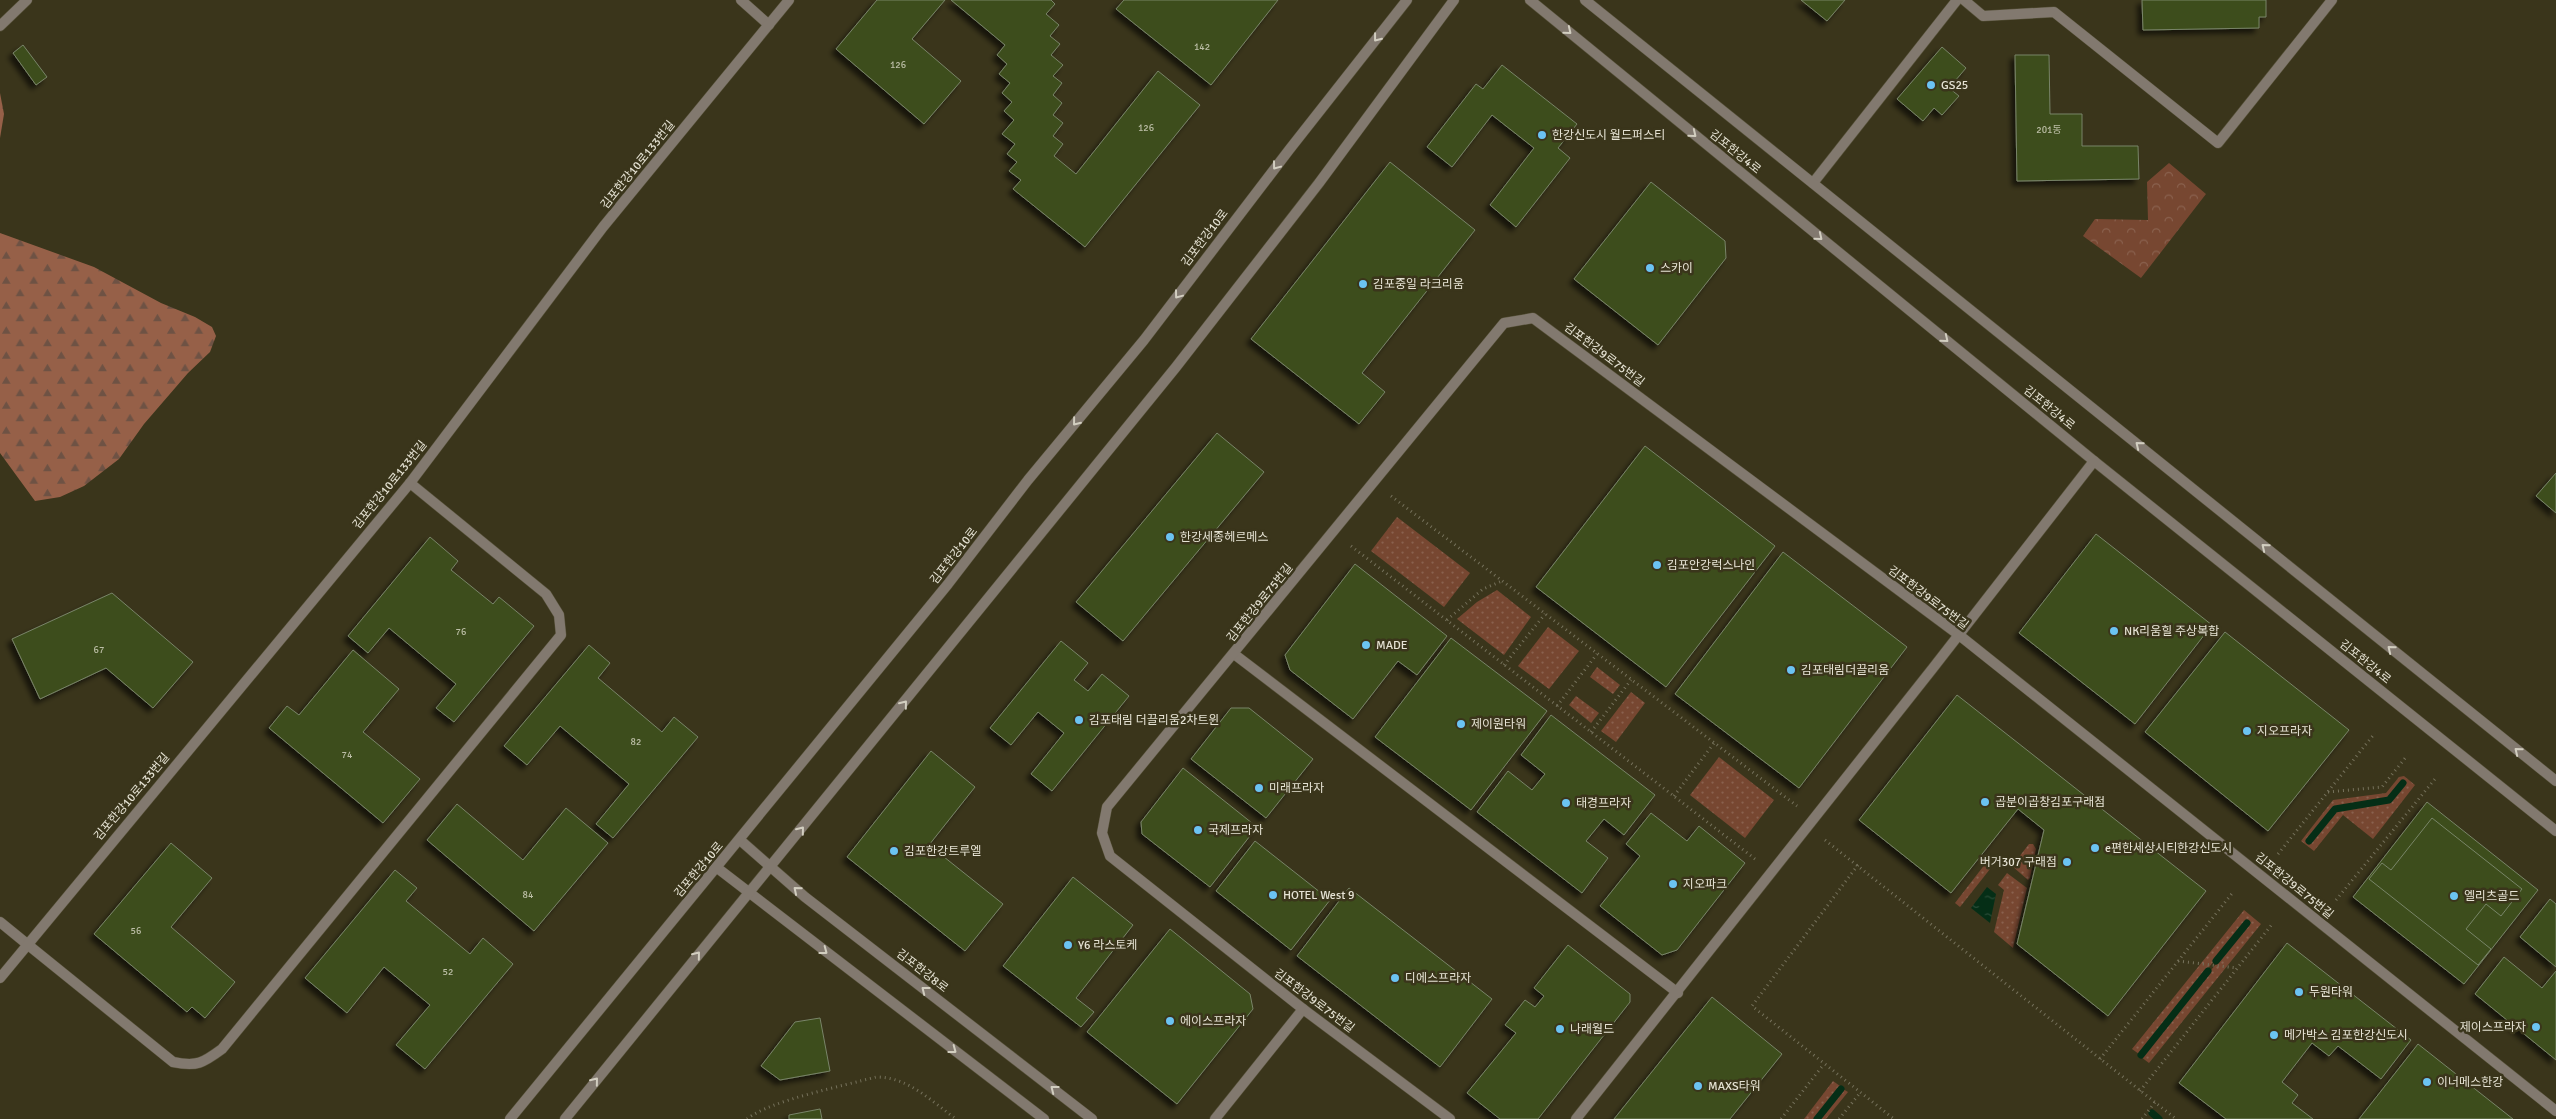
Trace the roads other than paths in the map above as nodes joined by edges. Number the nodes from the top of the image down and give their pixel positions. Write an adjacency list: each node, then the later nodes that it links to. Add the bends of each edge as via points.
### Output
1 (27, 0): 12 (street)
2 (741, 0): 11 (street)
3 (789, 0): 11 (street, 김포한강10로133번길)
4 (1407, 0): 20 (street, 김포한강10로, one-way to 20, via 1144,340)
5 (1454, 0): 22 (street, one-way to 5, via 1176,367 1320,183)
6 (1530, 0): 14 (street, 김포한강4로, one-way to 14)
7 (1585, 0): 13 (street, 김포한강4로)
8 (1957, 0): 13 (street)
9 (1964, 0): 10 (street, via 1983,16 2054,12 2218,143)
10 (2332, 0)
11 (769, 25): 15 (street, 김포한강10로133번길, via 603,227)
12 (0, 26)
13 (1813, 183): 18 (street, 김포한강4로, one-way to 13)
14 (2094, 461): 16 (street); 19 (street, 김포한강4로)
15 (410, 483): 25 (street, 김포한강10로133번길); 25 (street, via 546,594 559,615 561,635 222,1049 204,1062 188,1065 173,1062)
16 (1959, 635): 17 (street, 김포한강9로75번길, via 1533,318 1504,323); 27 (street); 29 (street, 김포한강9로75번길)
17 (1234, 654): 27 (street); 28 (street, 김포한강9로75번길, via 1107,807 1102,833 1110,856)
18 (2556, 781)
19 (2556, 831)
20 (740, 840): 21 (street, 김포한강10로); 22 (street, 김포한강8로)
21 (716, 867): 23 (street); 30 (street, 김포한강10로)
22 (770, 867): 23 (street); 33 (street, 김포한강8로, one-way to 22)
23 (748, 894): 31 (street, one-way to 23); 32 (street, one-way to 32)
24 (0, 922): 25 (street)
25 (27, 944): 26 (street, 김포한강10로133번길)
26 (0, 978)
27 (1678, 992): 36 (street)
28 (1303, 1009): 34 (street); 35 (street, 김포한강9로75번길)
29 (2556, 1111)
30 (510, 1119)
31 (564, 1119)
32 (1044, 1119)
33 (1092, 1119)
34 (1215, 1119)
35 (1450, 1119)
36 (1576, 1119)

